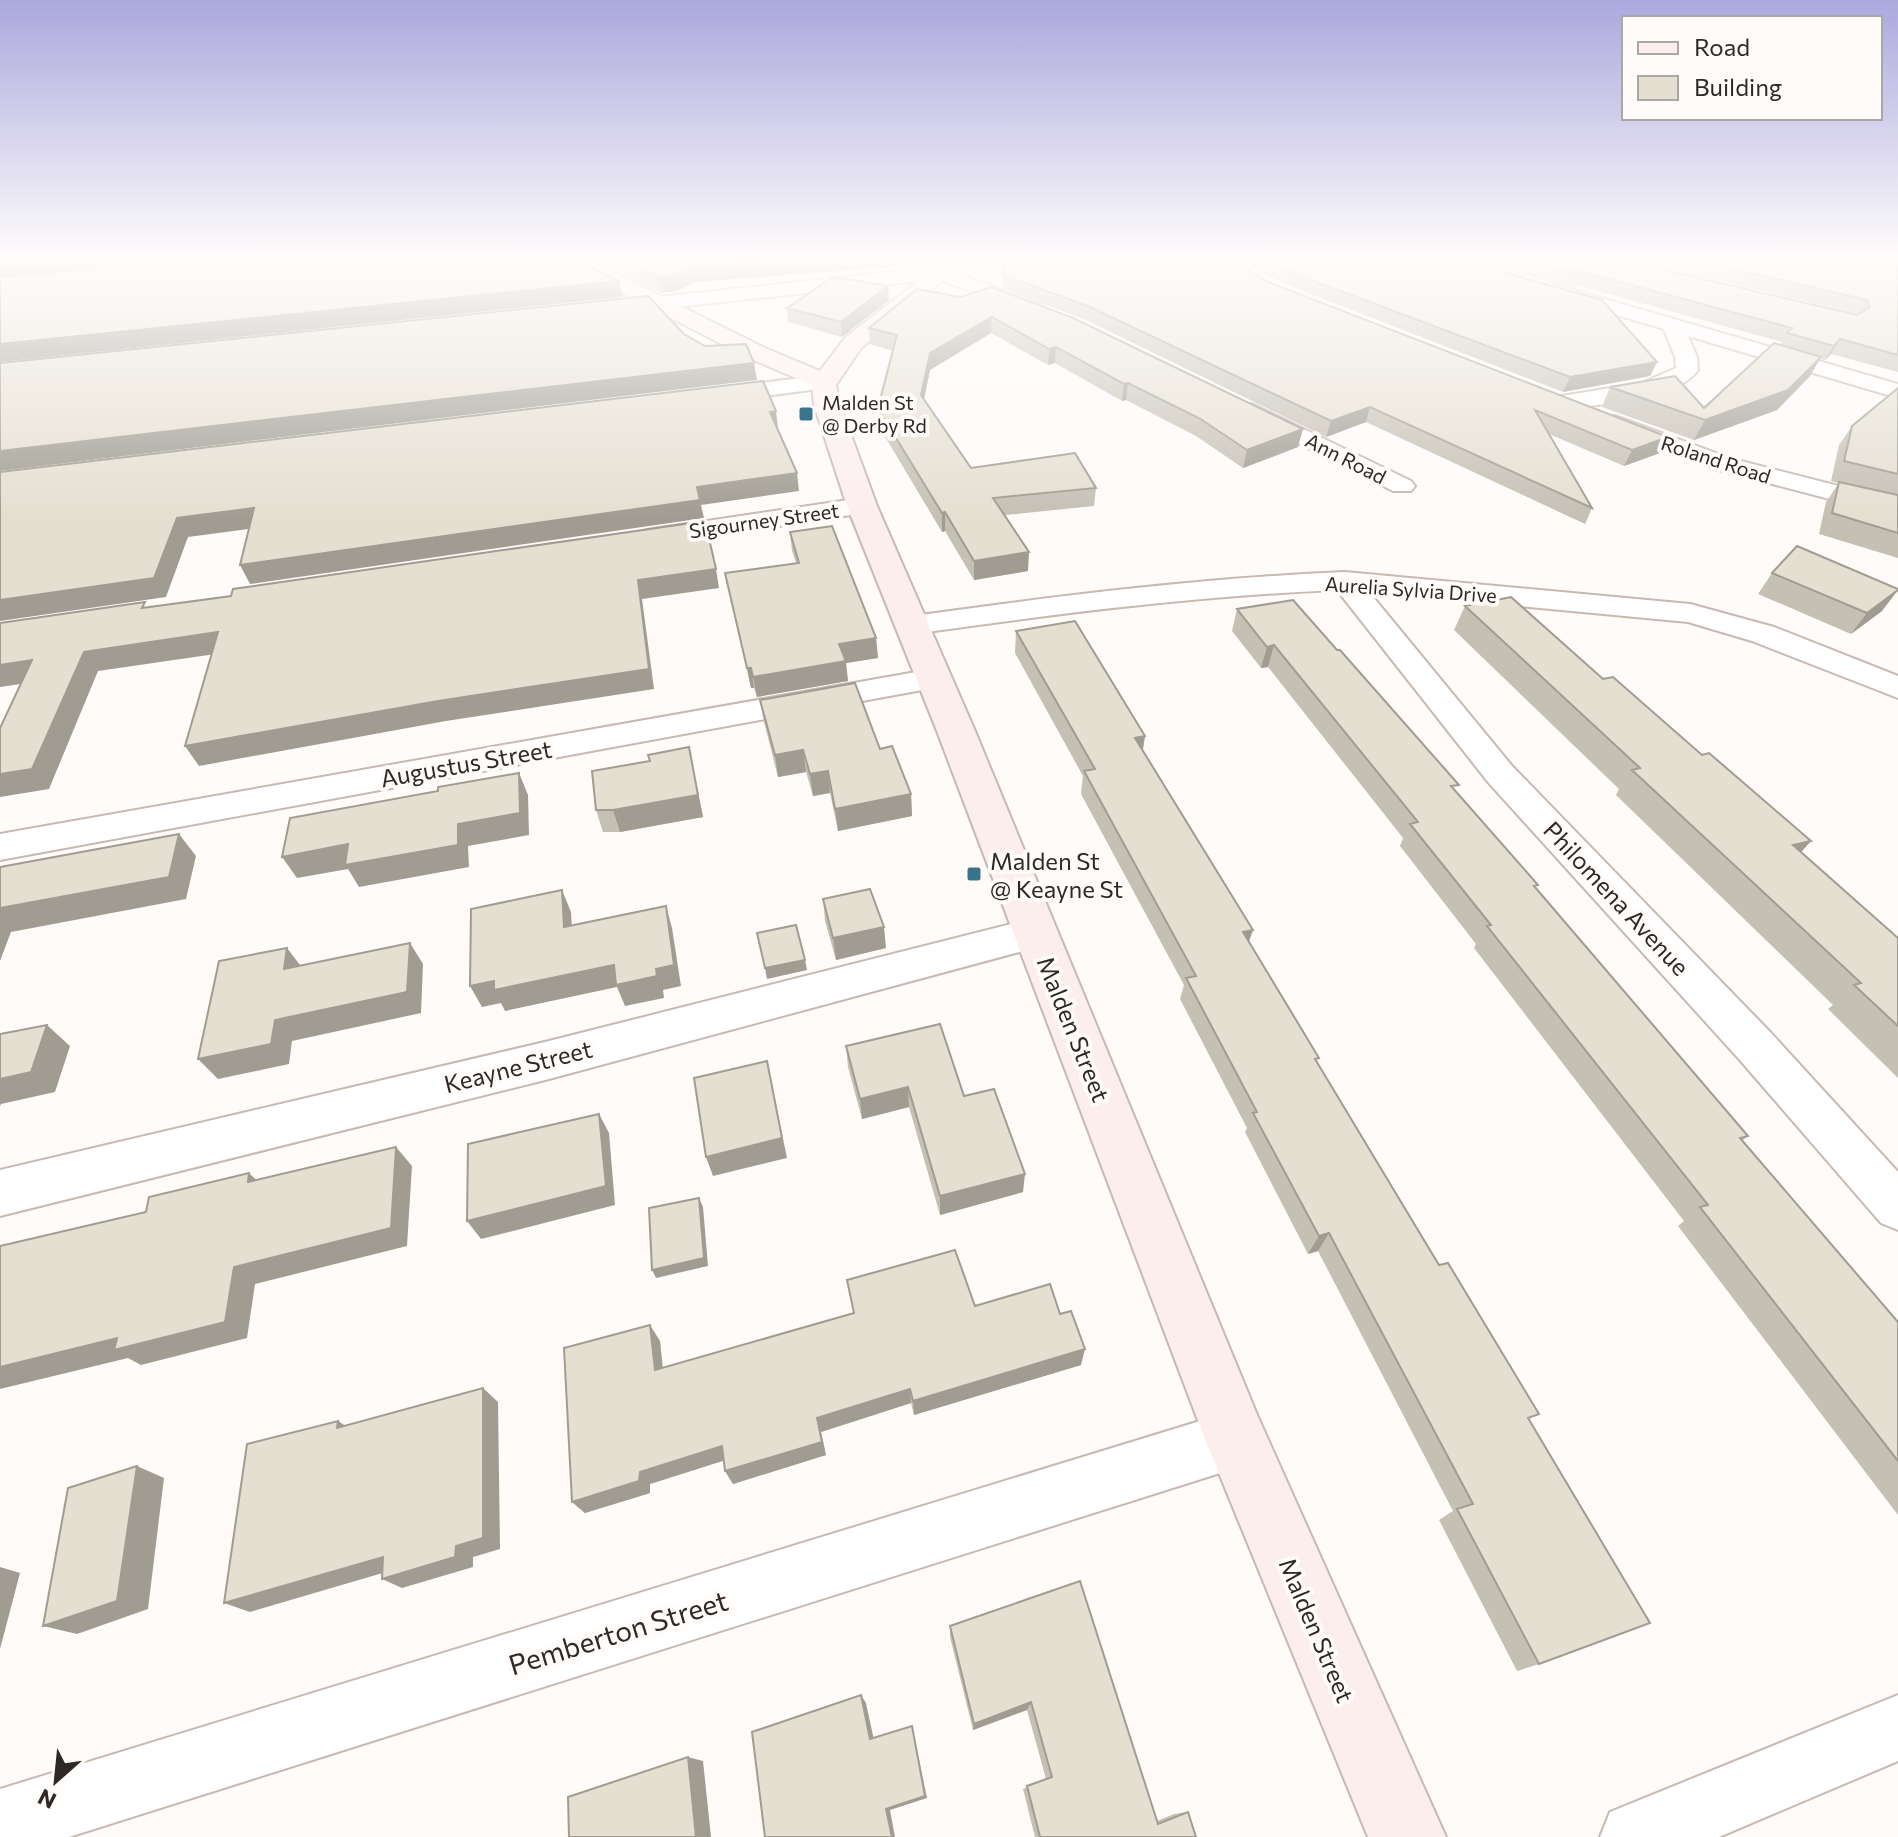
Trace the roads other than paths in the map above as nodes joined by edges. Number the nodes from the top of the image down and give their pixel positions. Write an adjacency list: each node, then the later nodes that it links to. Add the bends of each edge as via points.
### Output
1 (745, 347): 5 (street)
2 (850, 347): 5 (street)
3 (1682, 347): 11 (street, Roland Road, via 1687,370 1679,378 1556,400 1720,463)
4 (1747, 347): 6 (street)
5 (826, 382): 7 (street); 10 (street, Malden Street, via 827,405)
6 (1898, 391)
7 (691, 398)
8 (1238, 404): 9 (street, Ann Road)
9 (1402, 486)
10 (862, 506): 12 (street, Sigourney Street); 14 (street, Malden Street)
11 (1898, 509)
12 (629, 540)
13 (1345, 581): 14 (street, Aurelia Sylvia Drive, via 1099,599); 16 (street, Aurelia Sylvia Drive, via 1690,613 1763,634); 20 (street, Philomena Avenue, via 1500,774)
14 (913, 625): 15 (street, Malden Street)
15 (933, 679): 17 (street, Augustus Street); 18 (street, Malden Street)
16 (1898, 688)
17 (0, 847)
18 (1035, 933): 19 (street, Keayne Street, via 549,1060); 21 (street, Malden Street)
19 (0, 1193)
20 (1898, 1207)
21 (1236, 1439): 23 (street, Pemberton Street); 24 (street, Malden Street)
22 (1898, 1728): 25 (street)
23 (0, 1824)
24 (1407, 1837)
25 (1635, 1837)

